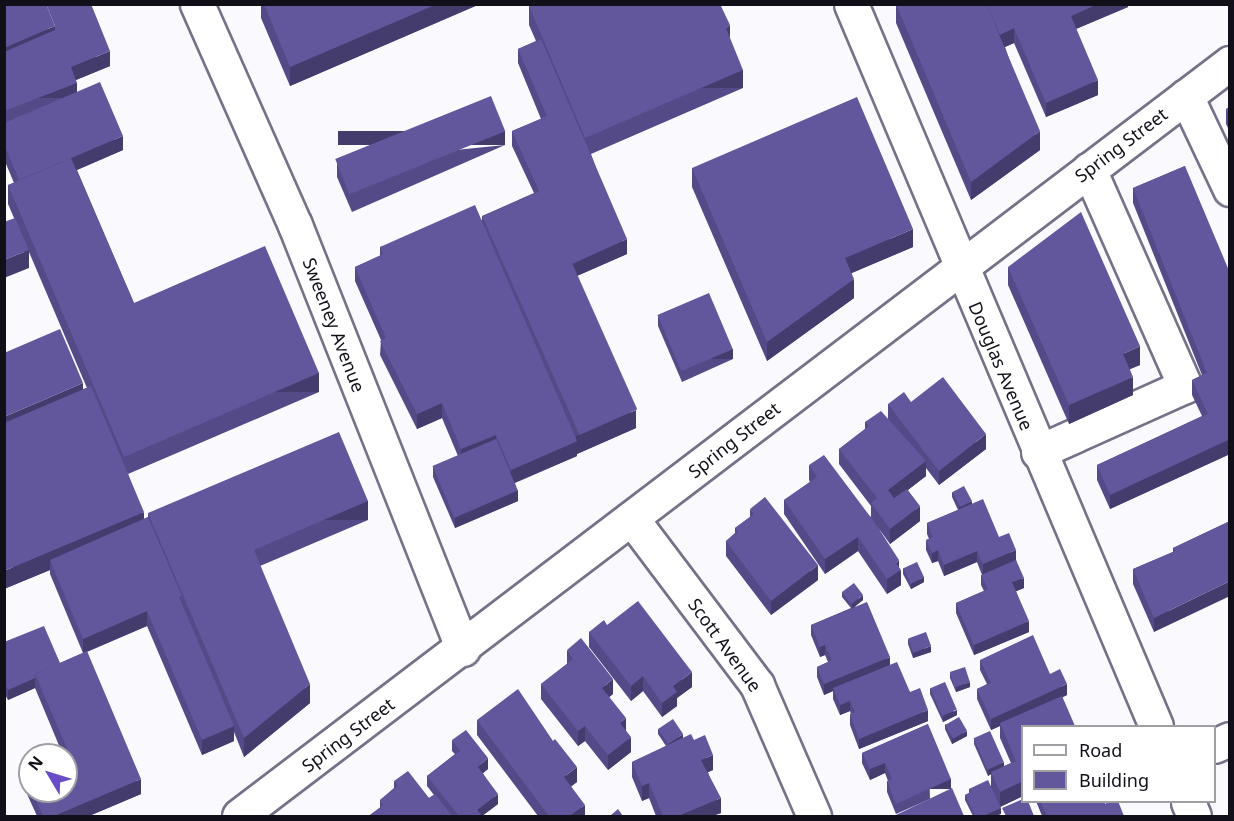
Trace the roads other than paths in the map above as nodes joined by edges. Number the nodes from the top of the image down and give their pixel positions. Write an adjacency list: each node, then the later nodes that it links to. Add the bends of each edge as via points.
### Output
1 (197, 4): 10 (street, Sweeney Avenue, via 295,225)
2 (851, 4): 7 (street, Douglas Avenue)
3 (1230, 63): 4 (street, Spring Street)
4 (1186, 96): 5 (street, Spring Street); 6 (street)
5 (1089, 170): 7 (street, Spring Street); 8 (street, via 1185,386)
6 (1230, 189)
7 (959, 267): 8 (street, Douglas Avenue); 9 (street, Spring Street)
8 (1038, 452): 11 (street, Douglas Avenue)
9 (632, 519): 10 (street, Spring Street); 15 (street, Scott Avenue, via 757,685)
10 (463, 649): 14 (street, Spring Street)
11 (1156, 725)
12 (1230, 739): 13 (street)
13 (1216, 746)
14 (239, 816)
15 (814, 816)

